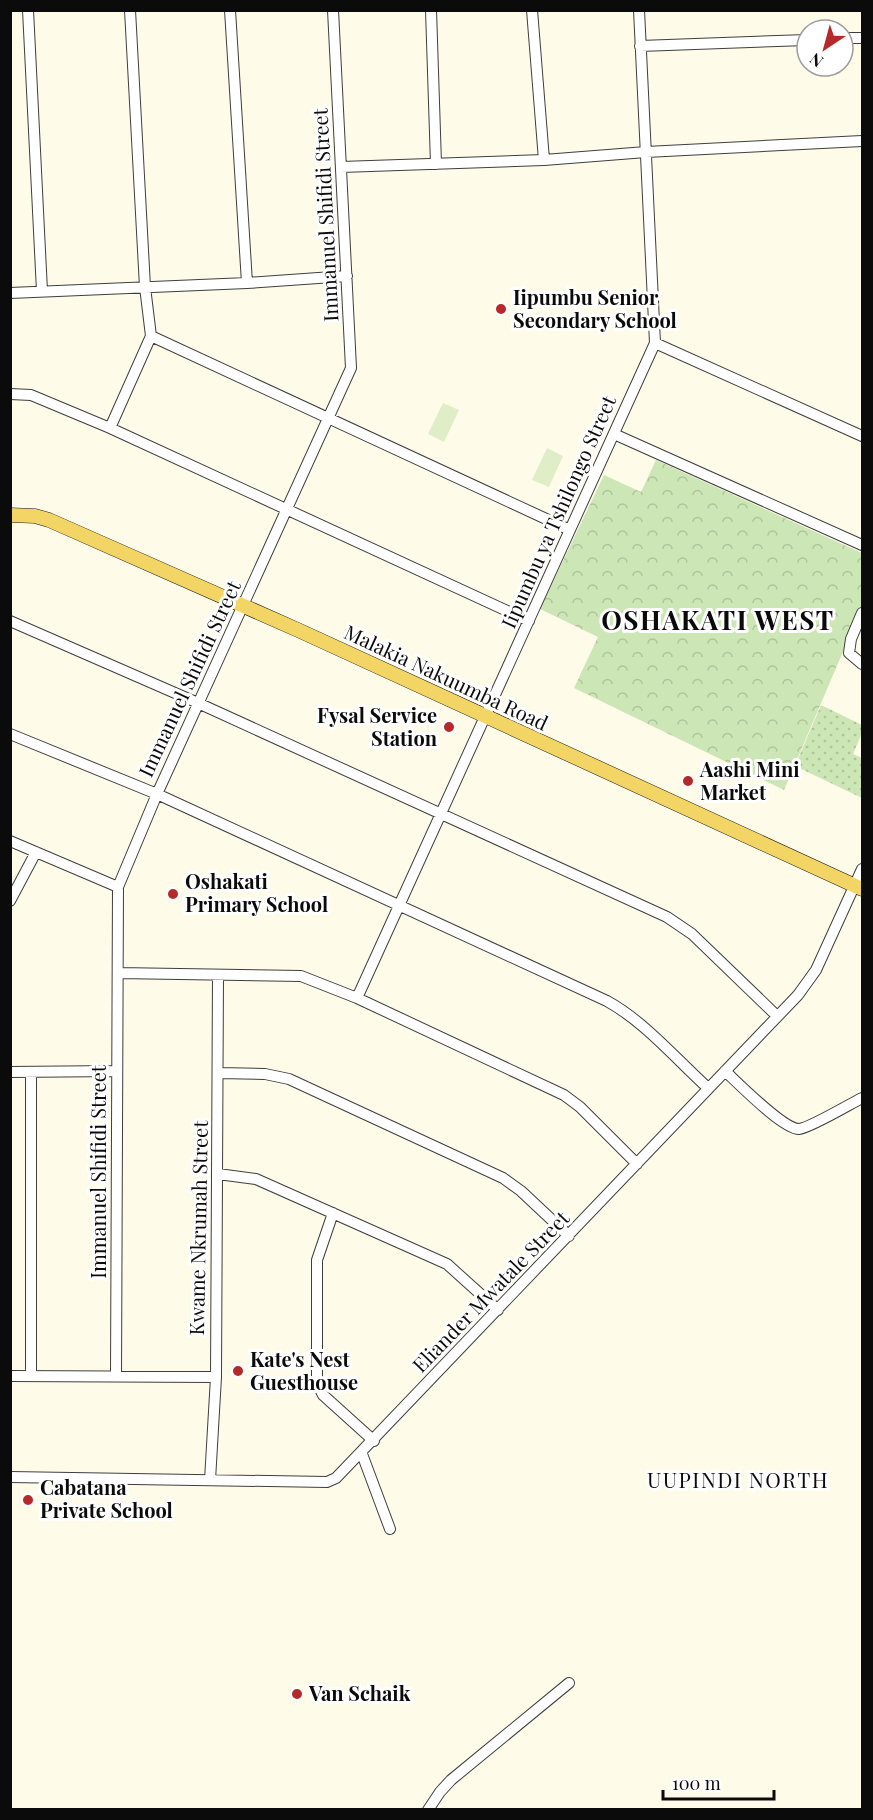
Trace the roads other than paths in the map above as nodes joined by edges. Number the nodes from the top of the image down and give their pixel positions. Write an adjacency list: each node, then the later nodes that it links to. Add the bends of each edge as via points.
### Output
1 (28, 10): 18 (street)
2 (130, 10): 17 (street)
3 (230, 10): 16 (street)
4 (333, 10): 14 (street, Immanuel Shifidi Street)
5 (431, 10): 13 (street)
6 (532, 10): 12 (street)
7 (639, 10): 9 (street, Iipumbu ya Tshilongo Street)
8 (795, 40): 9 (street)
9 (640, 46): 11 (street, Iipumbu ya Tshilongo Street)
10 (862, 141): 11 (street)
11 (645, 152): 12 (street); 21 (street, Iipumbu ya Tshilongo Street)
12 (544, 160): 13 (street)
13 (436, 164): 14 (street)
14 (341, 167): 15 (street, Immanuel Shifidi Street)
15 (347, 276): 16 (street); 23 (street, Immanuel Shifidi Street, via 351,368)
16 (247, 283): 17 (street)
17 (146, 287): 18 (street); 20 (street)
18 (42, 291): 19 (street)
19 (10, 293)
20 (151, 336): 23 (street); 24 (street)
21 (656, 343): 25 (street, Iipumbu ya Tshilongo Street); 26 (street)
22 (10, 394): 24 (street, via 31,395)
23 (328, 419): 27 (street, Immanuel Shifidi Street); 29 (street)
24 (110, 428): 27 (street)
25 (614, 434): 29 (street, Iipumbu ya Tshilongo Street); 30 (street)
26 (862, 436)
27 (287, 508): 31 (street, Immanuel Shifidi Street); 34 (street)
28 (10, 515): 31 (main road, Malakia Nakuumba Road, via 49,519)
29 (570, 530): 34 (street, Iipumbu ya Tshilongo Street)
30 (862, 545)
31 (243, 607): 36 (street, Immanuel Shifidi Street); 37 (main road, Malakia Nakuumba Road)
32 (862, 613): 35 (street, via 849,653)
33 (10, 621): 36 (street)
34 (529, 621): 37 (street, Iipumbu ya Tshilongo Street)
35 (862, 664)
36 (198, 703): 39 (street, Immanuel Shifidi Street); 40 (street)
37 (485, 718): 40 (street, Iipumbu ya Tshilongo Street); 45 (main road, Malakia Nakuumba Road)
38 (10, 734): 39 (street)
39 (157, 794): 44 (street, Immanuel Shifidi Street); 47 (street)
40 (442, 814): 47 (street, Iipumbu ya Tshilongo Street); 51 (street, via 681,925)
41 (10, 841): 42 (street)
42 (36, 852): 44 (street); 46 (street)
43 (862, 869): 45 (street, Eliander Mwatale Street)
44 (118, 887): 48 (street, Immanuel Shifidi Street)
45 (859, 887): 51 (street, Eliander Mwatale Street, via 809,982)
46 (10, 901)
47 (400, 907): 50 (street, Iipumbu ya Tshilongo Street); 57 (street, via 621,1009)
48 (118, 974): 49 (street); 52 (street, Immanuel Shifidi Street)
49 (218, 976): 50 (street, via 301,976); 56 (street, Kwame Nkrumah Street)
50 (357, 998): 59 (street, via 564,1095)
51 (777, 1016): 53 (street, Eliander Mwatale Street)
52 (117, 1071): 55 (street); 66 (street, Immanuel Shifidi Street)
53 (725, 1071): 57 (street, Eliander Mwatale Street); 58 (street, via 793,1128 805,1127)
54 (10, 1072): 55 (street)
55 (31, 1072): 65 (street)
56 (219, 1073): 60 (street, Kwame Nkrumah Street); 62 (street, via 289,1078 503,1178)
57 (708, 1088): 59 (street, Eliander Mwatale Street)
58 (862, 1098)
59 (637, 1164): 62 (street, Eliander Mwatale Street)
60 (218, 1174): 61 (street, via 256,1179); 67 (street, Kwame Nkrumah Street)
61 (333, 1213): 63 (street, via 447,1264); 68 (street, via 318,1260 317,1377 323,1395)
62 (568, 1236): 63 (street, Eliander Mwatale Street)
63 (498, 1310): 68 (street, Eliander Mwatale Street)
64 (10, 1376): 65 (street)
65 (31, 1376): 66 (street)
66 (116, 1376): 67 (street)
67 (216, 1377): 71 (street, Kwame Nkrumah Street)
68 (374, 1441): 69 (street, Eliander Mwatale Street)
69 (362, 1454): 71 (street, Eliander Mwatale Street, via 327,1482); 72 (street)
70 (10, 1477): 71 (street, Eliander Mwatale Street)
71 (210, 1480)
72 (390, 1529)
73 (569, 1683): 74 (street, via 452,1780)
74 (428, 1809)

